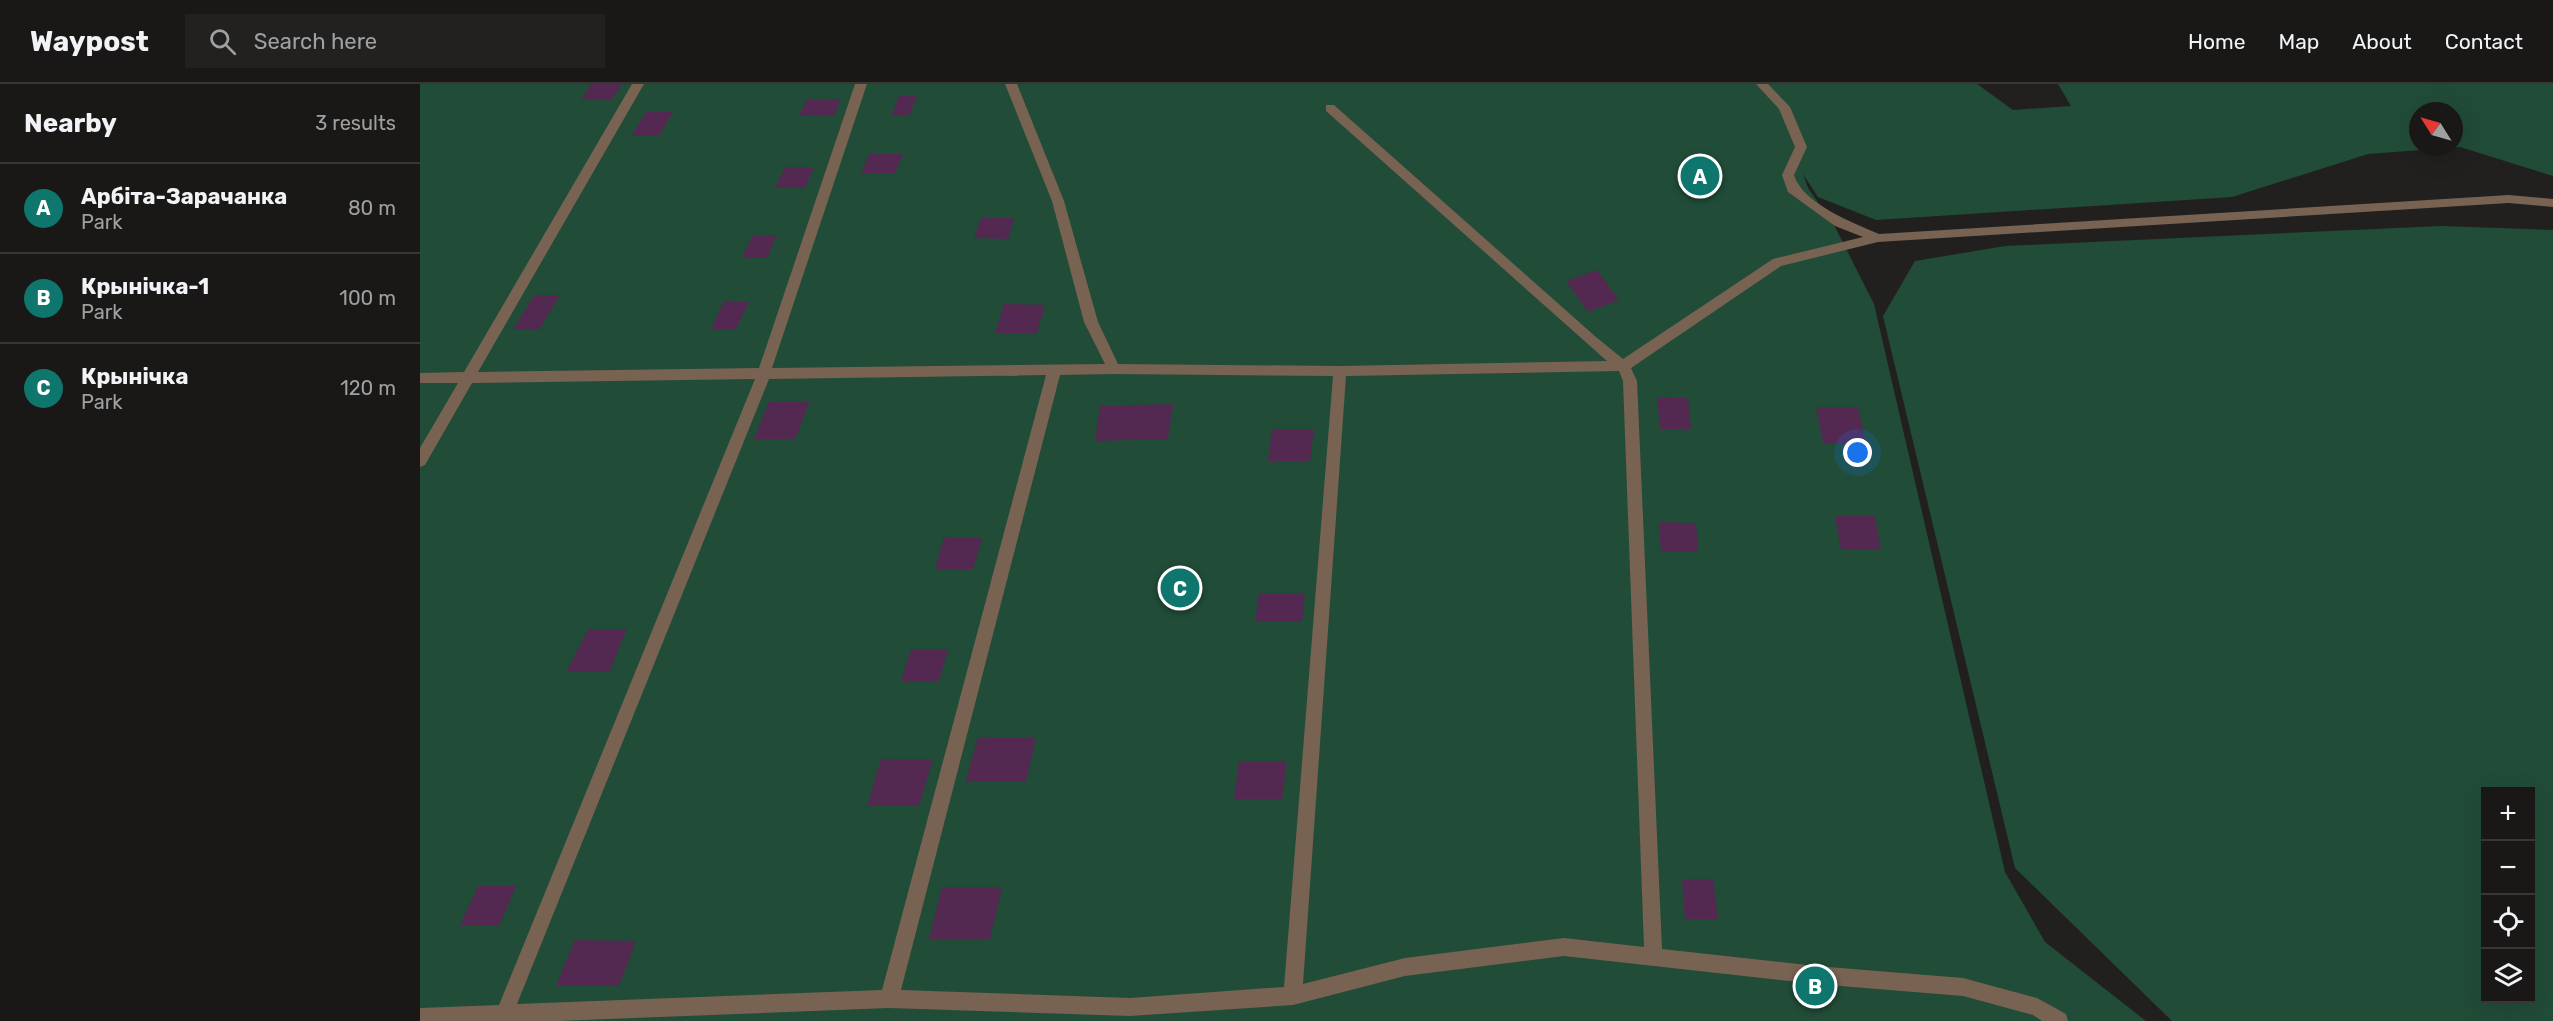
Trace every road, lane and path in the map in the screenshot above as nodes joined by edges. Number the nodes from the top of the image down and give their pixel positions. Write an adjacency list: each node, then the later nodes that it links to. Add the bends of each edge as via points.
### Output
1 (638, 84): 14 (street)
2 (861, 84): 12 (street)
3 (1011, 84): 9 (street, via 1058,201 1091,322)
4 (1762, 84): 7 (street, via 1784,107 1801,147 1788,175 1791,189 1839,224)
5 (1330, 108): 8 (street)
6 (2553, 203): 7 (street, via 2509,199)
7 (1878, 238): 8 (street, via 1777,262)
8 (1623, 366): 11 (street); 16 (street, via 1630,381)
9 (1114, 369): 10 (street); 11 (street)
10 (1054, 370): 12 (street); 18 (street)
11 (1340, 370): 17 (street)
12 (764, 373): 14 (street); 19 (street)
13 (420, 378): 14 (street)
14 (467, 379): 15 (street)
15 (420, 461)
16 (1653, 958): 17 (street, via 1564,946 1405,967); 21 (street, via 1963,987 2037,1007)
17 (1293, 996): 18 (street, via 1130,1006)
18 (889, 999): 19 (street)
19 (504, 1014): 20 (street)
20 (420, 1017)
21 (2059, 1021)

